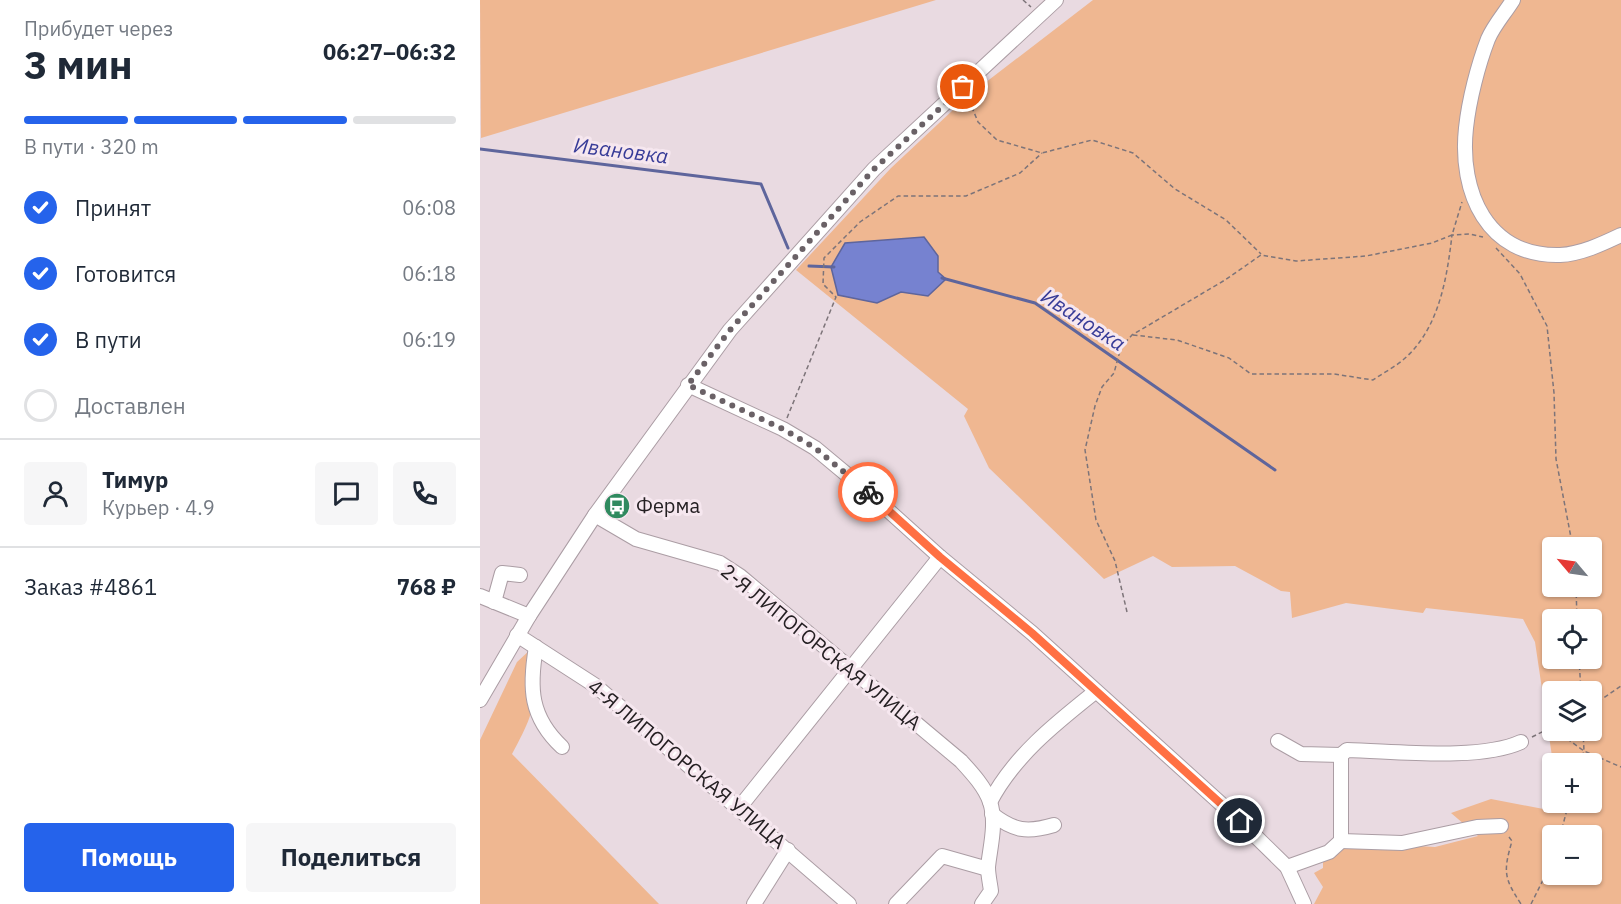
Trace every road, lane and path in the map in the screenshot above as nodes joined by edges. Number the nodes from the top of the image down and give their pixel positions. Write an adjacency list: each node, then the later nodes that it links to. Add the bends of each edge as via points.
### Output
1 (1056, 0): 3 (street)
2 (1512, 0): 7 (street, via 1489,38 1466,127 1465,172 1479,210 1500,238 1529,252 1561,255 1594,248)
3 (963, 87): 4 (path, via 978,122 997,140); 12 (street, via 874,169 730,330)
4 (1042, 153): 10 (path, via 1092,140 1133,153 1175,189 1226,220); 13 (path, via 1020,173 966,196 898,196 860,222 824,258 823,284 836,297)
5 (1464, 196): 6 (path)
6 (1452, 235): 8 (path, via 1478,235 1489,240); 10 (path, via 1432,243 1366,256 1296,261); 11 (path, via 1448,269 1433,320 1405,358 1373,380 1334,374 1251,374 1229,358 1177,340)
7 (1621, 235)
8 (1485, 236)
9 (1496, 249): 15 (path, via 1520,274 1546,326 1556,459)
10 (1261, 255): 11 (path)
11 (1132, 335): 20 (path, via 1121,347 1114,373 1102,387 1085,450 1096,520 1115,561)
12 (688, 385): 13 (street); 14 (street)
13 (783, 429): 16 (street, via 815,448)
14 (595, 515): 21 (street); 24 (street, 2-Я ЛИПОГОРСКАЯ УЛИЦА, via 636,539 720,563)
15 (1571, 537)
16 (940, 557): 24 (street); 26 (street, via 1023,625)
17 (520, 575): 19 (street, via 502,573)
18 (480, 596): 19 (street)
19 (494, 602): 21 (street)
20 (1127, 612)
21 (529, 615): 22 (street)
22 (517, 635): 23 (street, 4-Я ЛИПОГОРСКАЯ УЛИЦА); 28 (street)
23 (536, 647): 34 (street, via 532,668 538,719 545,732); 38 (street, 4-Я ЛИПОГОРСКАЯ УЛИЦА, via 596,686)
24 (850, 670): 38 (street); 39 (street, 2-Я ЛИПОГОРСКАЯ УЛИЦА, via 961,761 976,778)
25 (1621, 686): 27 (path)
26 (1095, 692): 39 (street, via 1014,765); 44 (street)
27 (1602, 699)
28 (480, 700)
29 (1542, 733): 33 (path)
30 (1278, 741): 36 (street, via 1301,754)
31 (1571, 741): 35 (path)
32 (1584, 741): 35 (path)
33 (1521, 742): 36 (street, via 1504,750 1347,750)
34 (562, 747)
35 (1584, 751): 37 (path)
36 (1341, 755): 42 (street)
37 (1621, 767)
38 (738, 808): 43 (street, 4-Я ЛИПОГОРСКАЯ УЛИЦА)
39 (991, 808): 40 (street, via 1017,828 1033,831); 45 (street, via 992,850)
40 (1054, 825)
41 (1501, 826): 42 (street, via 1477,826 1402,843); 52 (path, via 1512,841 1505,866 1507,882)
42 (1341, 841): 44 (street, via 1329,852)
43 (788, 850): 47 (street); 48 (street, 4-Я ЛИПОГОРСКАЯ УЛИЦА)
44 (1287, 867): 51 (street)
45 (988, 869): 49 (street, via 942,856); 50 (street, via 991,891)
46 (1542, 882): 53 (path)
47 (754, 904)
48 (849, 904)
49 (896, 904)
50 (982, 904)
51 (1304, 904)
52 (1521, 904)
53 (1531, 904)

